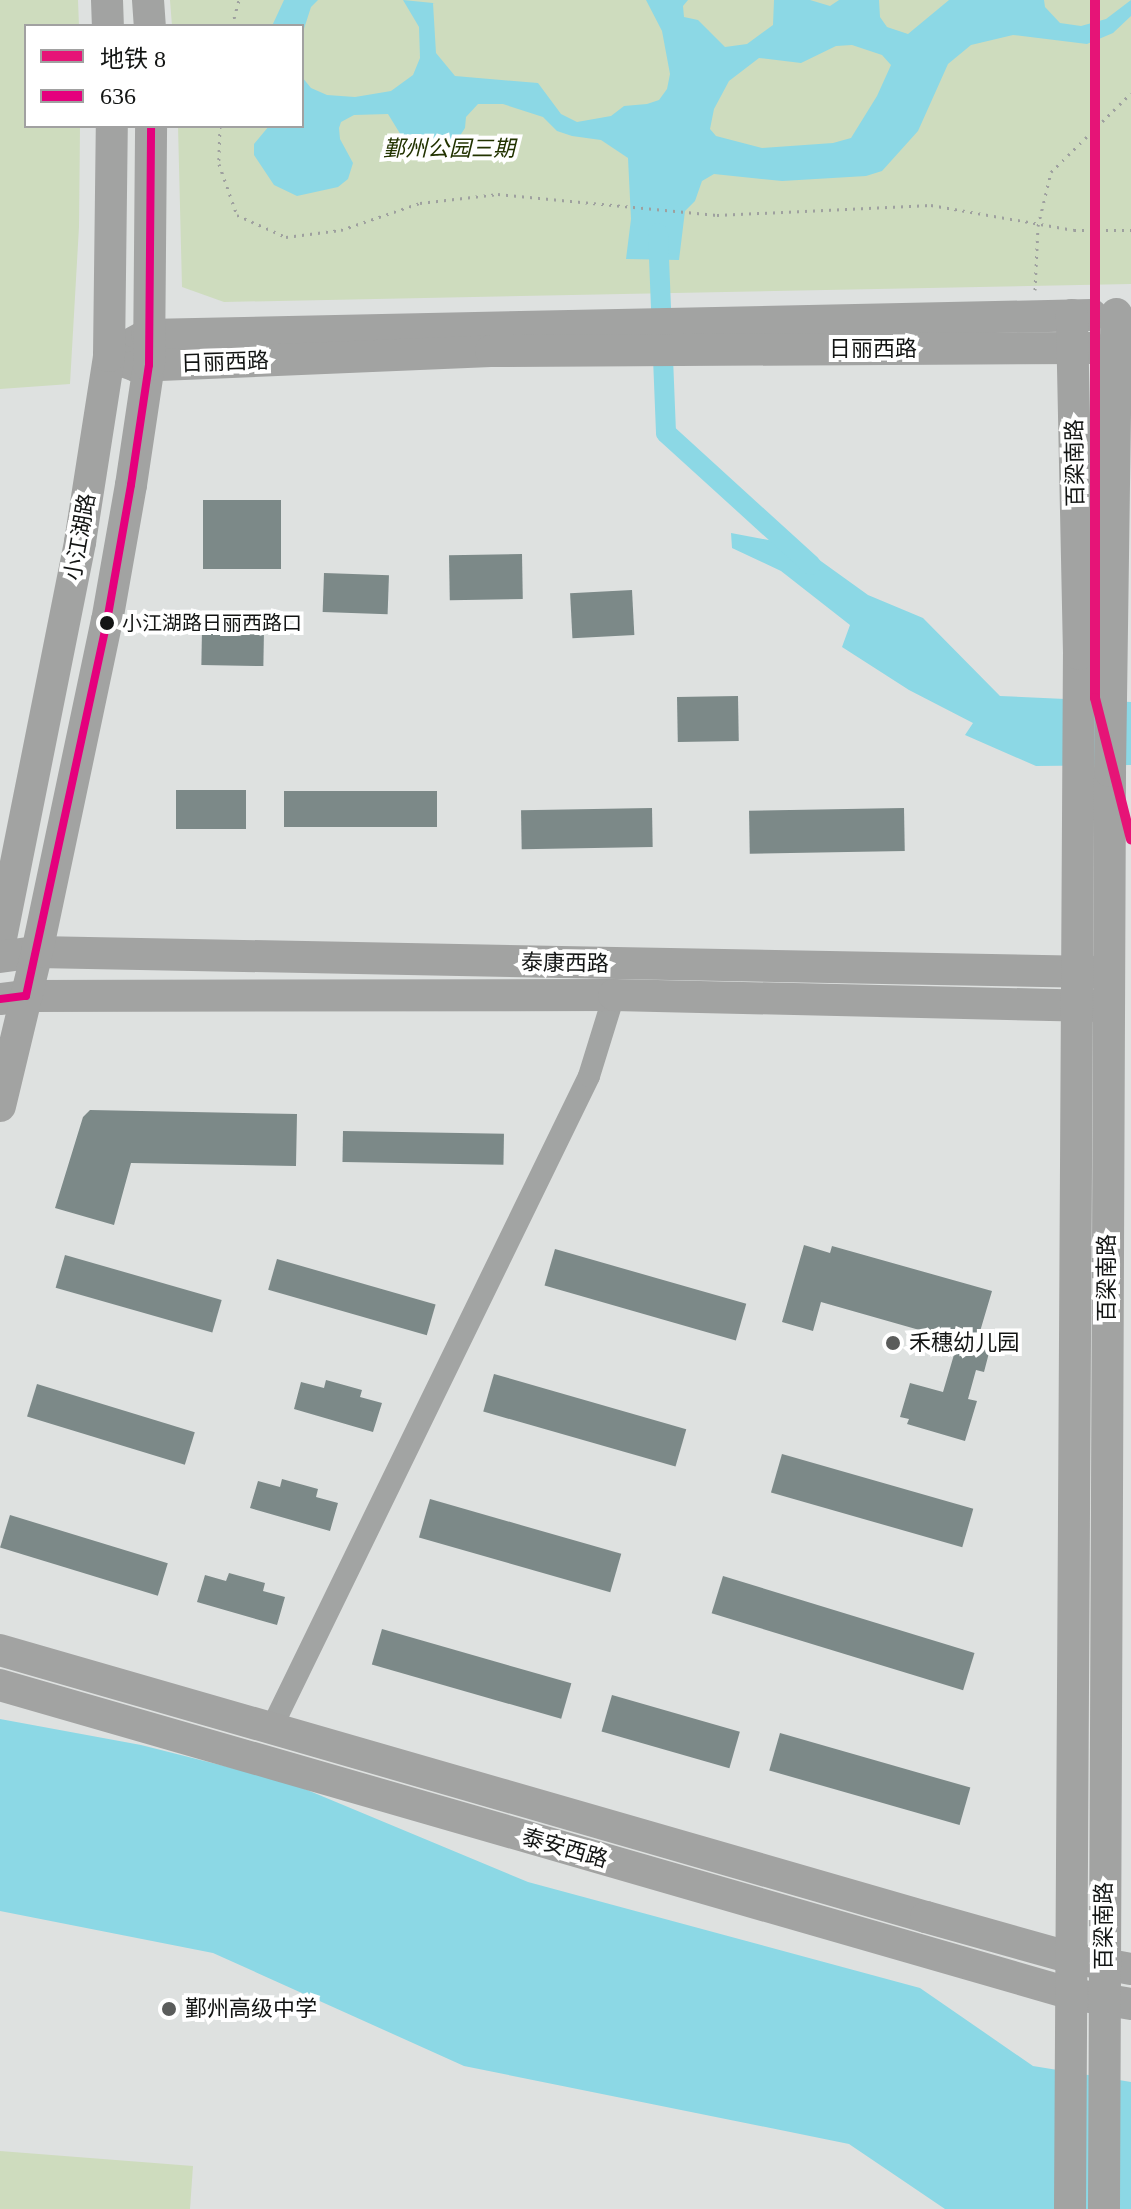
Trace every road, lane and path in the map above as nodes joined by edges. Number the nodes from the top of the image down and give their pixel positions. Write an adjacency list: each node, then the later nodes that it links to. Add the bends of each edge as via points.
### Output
1 (107, 0): 4 (main road)
2 (148, 0): 5 (main road)
3 (239, 0): 6 (path)
4 (108, 24)
5 (150, 24)
6 (233, 24)
7 (1131, 93): 14 (path, via 1051,172 1038,226)
8 (112, 128): 18 (main road, 小江湖路)
9 (151, 128): 17 (main road, 小江湖路)
10 (220, 128): 11 (path, via 219,164 237,215 286,237 341,230 420,203 498,194 699,213 931,205 1074,230)
11 (1131, 230)
12 (1124, 313): 13 (main road, 日丽西路); 15 (main road, 百梁南路)
13 (1072, 315): 14 (main road, 日丽西路); 16 (main road, 百梁南路)
14 (1034, 317): 17 (main road, 日丽西路, via 620,325)
15 (1124, 347): 16 (main road, 日丽西路); 19 (main road, 百梁南路, via 1111,654)
16 (1073, 348): 17 (main road, 日丽西路); 19 (main road, 百梁南路, via 1079,654)
17 (148, 350): 18 (main road, 日丽西路, via 136,366); 21 (main road, 小江湖路, via 107,621)
18 (109, 356): 20 (main road, 小江湖路, via 80,542)
19 (1094, 772): 23 (main road, 百梁南路); 24 (main road, 百梁南路)
20 (0, 943)
21 (37, 952): 22 (main road, 泰康西路); 23 (main road, 泰康西路); 26 (main road, 小江湖路)
22 (0, 957)
23 (1077, 972): 24 (main road, 泰康西路); 27 (main road, 百梁南路)
24 (1120, 972): 28 (main road, 百梁南路)
25 (614, 995): 26 (main road, 泰康西路); 27 (main road, 泰康西路); 32 (street, via 589,1076)
26 (13, 998): 29 (main road, 小江湖路)
27 (1076, 1006): 28 (main road, 泰康西路); 33 (main road, 百梁南路)
28 (1120, 1006): 34 (main road, 百梁南路)
29 (0, 1106)
30 (0, 1650): 32 (main road, 泰安西路)
31 (0, 1685): 35 (main road, 泰安西路)
32 (271, 1729): 33 (main road, 泰安西路)
33 (1072, 1958): 34 (main road, 泰安西路); 35 (main road, 百梁南路)
34 (1117, 1967): 36 (main road, 百梁南路)
35 (1072, 1994): 36 (main road, 泰安西路); 37 (main road, 百梁南路)
36 (1118, 2002): 38 (main road, 百梁南路, via 1105,2063)
37 (1070, 2209)
38 (1104, 2209)

